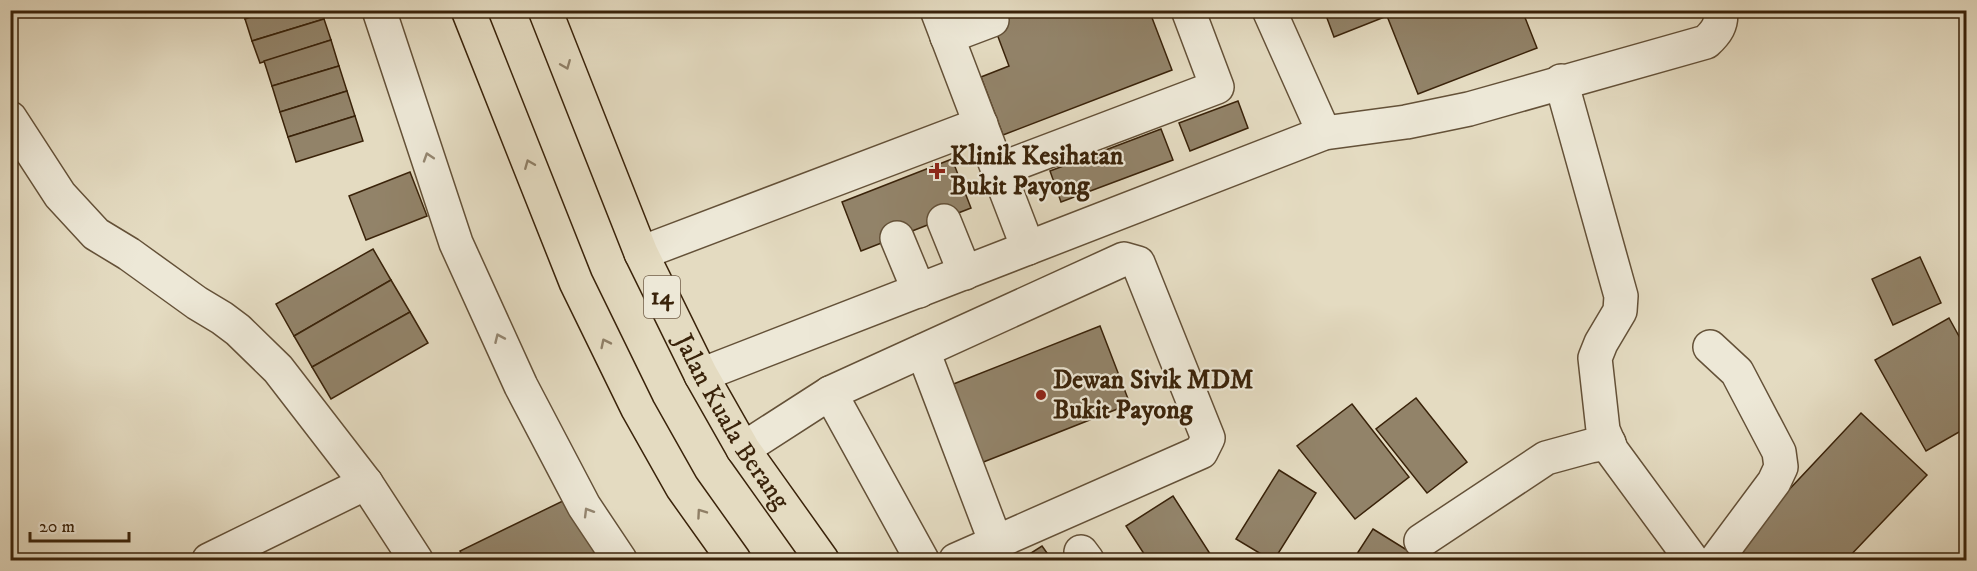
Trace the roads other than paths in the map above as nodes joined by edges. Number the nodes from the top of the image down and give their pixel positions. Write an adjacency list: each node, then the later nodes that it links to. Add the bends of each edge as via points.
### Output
1 (379, 10): 31 (street, one-way to 1, via 584,506 531,406 456,243)
2 (468, 10): 32 (highway, one-way to 2, via 682,487 638,409 581,293)
3 (545, 10): 17 (highway, Jalan Kuala Berang / 14, one-way to 17)
4 (1188, 10): 13 (street, via 1217,87)
5 (1269, 10): 12 (street)
6 (1719, 10): 9 (street, via 1722,19 1716,33 1706,42)
7 (992, 20): 8 (street)
8 (942, 24): 11 (street)
9 (1561, 81): 12 (street, via 1469,109); 24 (street, via 1621,296 1620,311 1596,358 1603,430)
10 (10, 118): 26 (street, via 60,195 96,234 238,330 278,369)
11 (981, 124): 13 (street); 17 (street)
12 (1324, 133): 16 (street)
13 (998, 170): 16 (street)
14 (944, 221): 18 (street)
15 (897, 238): 19 (street)
16 (1028, 248): 18 (street)
17 (641, 254): 22 (highway, Jalan Kuala Berang / 14)
18 (965, 273): 19 (street)
19 (918, 291): 22 (street)
20 (1710, 347): 37 (street, via 1737,372 1779,452 1781,467)
21 (923, 351): 23 (street); 28 (street); 28 (street, via 1124,260 1138,263 1208,438 1201,452)
22 (701, 375): 25 (highway, Jalan Kuala Berang / 14)
23 (830, 393): 25 (street); 34 (street)
24 (1609, 443): 27 (street, via 1546,458); 36 (street)
25 (743, 449): 33 (highway, Jalan Kuala Berang / 14)
26 (366, 483): 29 (street); 30 (street)
27 (1421, 541)
28 (996, 543): 35 (street)
29 (208, 561)
30 (416, 561)
31 (620, 561)
32 (735, 561)
33 (822, 561)
34 (922, 561)
35 (956, 561)
36 (1692, 561)
37 (1716, 561)

